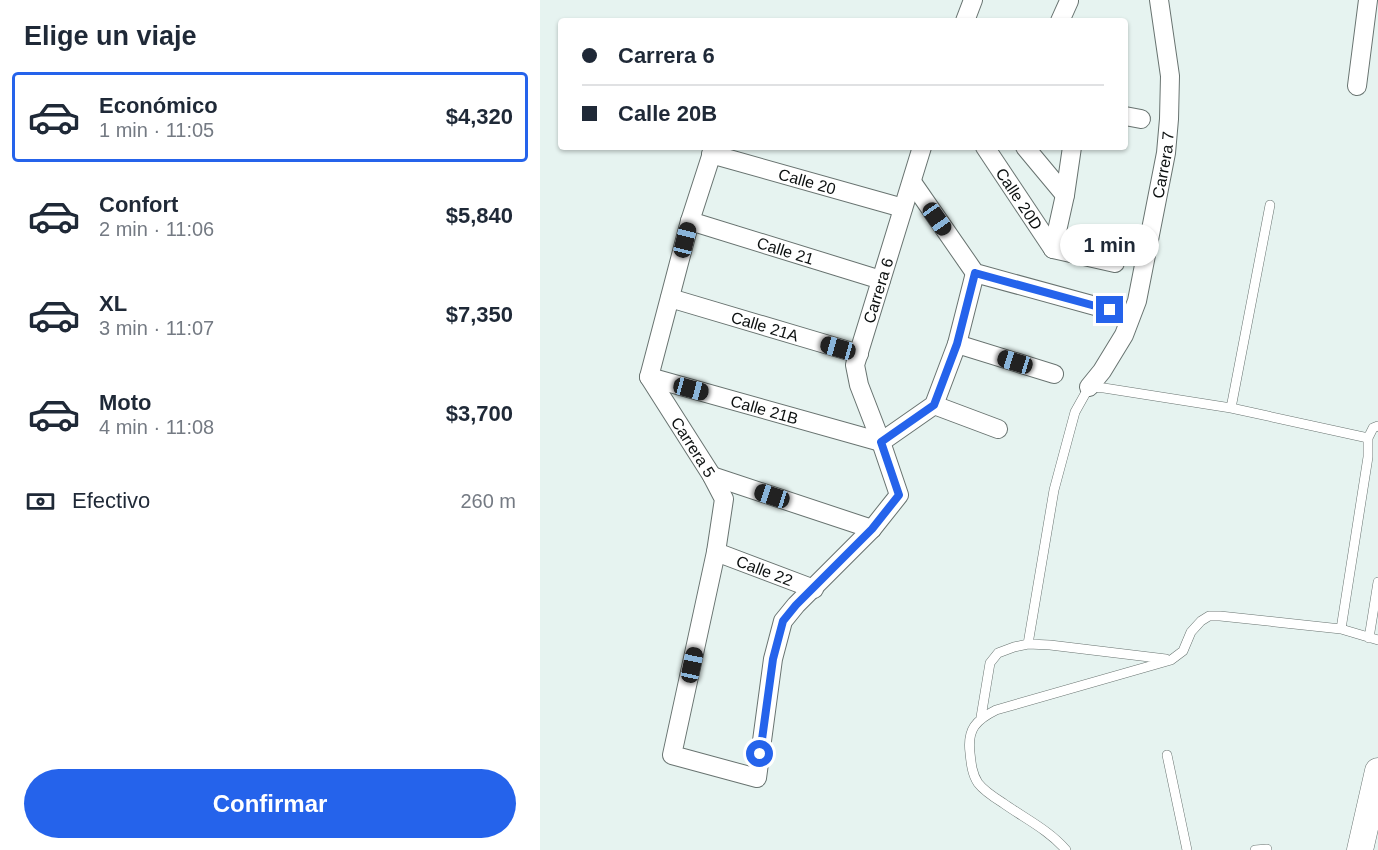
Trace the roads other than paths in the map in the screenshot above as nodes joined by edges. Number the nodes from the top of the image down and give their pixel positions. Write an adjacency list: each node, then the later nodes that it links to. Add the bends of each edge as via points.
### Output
1 (973, 0): 5 (street)
2 (1069, 0): 6 (street); 7 (street)
3 (1159, 0): 29 (street, Carrera 7, via 1170,76 1166,153 1137,301 1124,335)
4 (1368, 0): 8 (street)
5 (966, 18)
6 (1061, 18)
7 (1071, 18)
8 (1356, 86)
9 (921, 150): 14 (street, Carrera 6)
10 (987, 150): 19 (street, Calle 20D)
11 (1028, 150): 15 (street)
12 (1072, 150): 15 (street)
13 (712, 151): 17 (street, Calle 20); 18 (street)
14 (912, 182): 17 (street, Carrera 6); 21 (street)
15 (1065, 195): 19 (street)
16 (1270, 205): 31 (lane)
17 (903, 208): 22 (street, Carrera 6)
18 (690, 221): 22 (street, Calle 21); 23 (street)
19 (1053, 249): 20 (street)
20 (1115, 263)
21 (975, 273): 24 (street); 25 (street)
22 (881, 280): 26 (street, Carrera 6)
23 (670, 298): 26 (street, Calle 21A); 28 (street)
24 (1110, 310)
25 (957, 344): 27 (street); 30 (street)
26 (859, 354): 35 (street, Carrera 6, via 855,365 859,386)
27 (1054, 374)
28 (649, 377): 35 (street, Calle 21B); 36 (street, Carrera 5)
29 (1089, 387): 31 (lane); 43 (lane, via 1076,412 1054,490)
30 (934, 405): 33 (street); 35 (street)
31 (1231, 408): 34 (lane)
32 (1378, 426): 34 (lane)
33 (998, 429)
34 (1368, 438): 41 (lane)
35 (881, 442): 37 (street, Carrera 6, via 899,495)
36 (712, 476): 37 (street); 38 (street, Carrera 5, via 724,500)
37 (872, 529): 40 (street, Carrera 6)
38 (716, 552): 40 (street, Calle 22); 48 (street, Carrera 5, via 672,755)
39 (1378, 582): 42 (lane)
40 (814, 588): 48 (street, Carrera 6, via 783,621 773,659)
41 (1341, 629): 42 (lane); 44 (lane, via 1209,616 1191,632 1183,651)
42 (1374, 639)
43 (1028, 644): 44 (lane); 45 (lane, via 998,653 990,663)
44 (1171, 660): 45 (lane)
45 (981, 717): 50 (lane, via 972,728 969,742 973,773 979,785)
46 (1167, 755): 51 (lane)
47 (1378, 771): 53 (main road)
48 (757, 778)
49 (1267, 849): 52 (lane)
50 (1066, 850)
51 (1186, 850)
52 (1255, 850)
53 (1360, 850)

